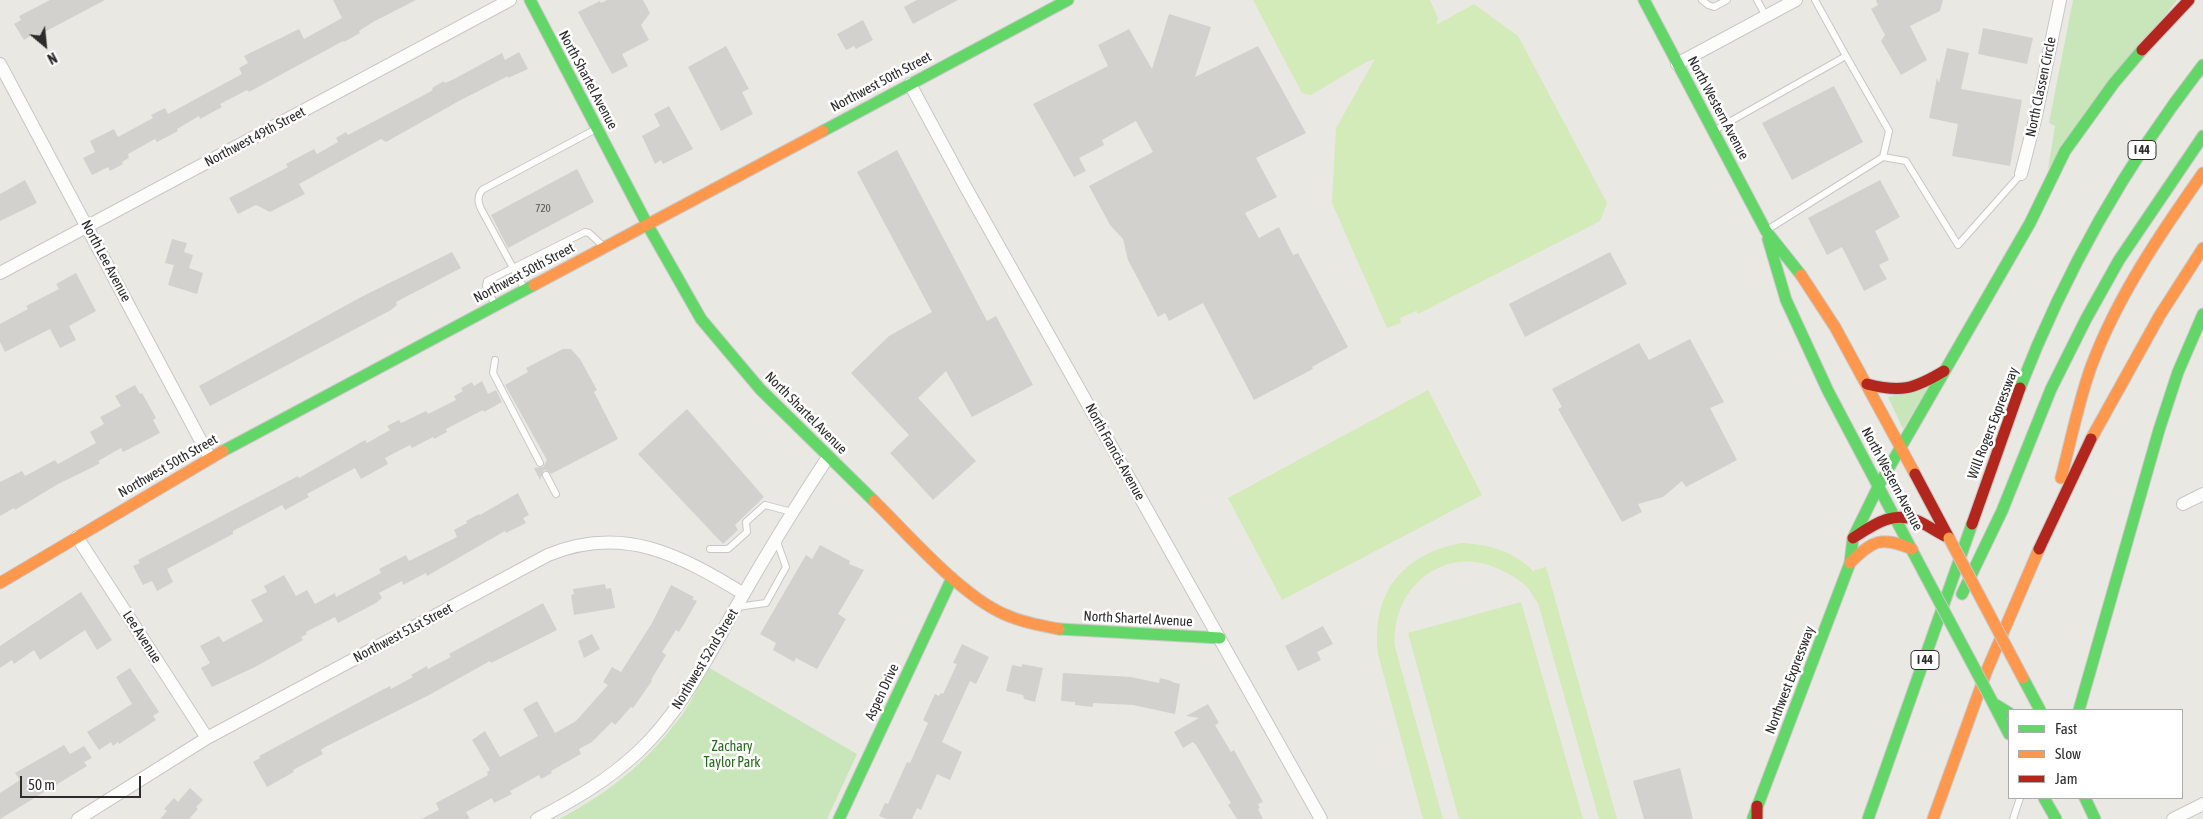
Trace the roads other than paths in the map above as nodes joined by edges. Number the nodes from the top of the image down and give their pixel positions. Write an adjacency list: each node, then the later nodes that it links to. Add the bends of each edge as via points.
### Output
1 (510, 0): 25 (street, Northwest 49th Street)
2 (530, 0): 18 (main road, North Shartel Avenue)
3 (1068, 0): 17 (main road, Northwest 50th Street)
4 (1644, 0): 15 (main road, North Western Avenue)
5 (1702, 0): 6 (lane, via 1714,7)
6 (1727, 0)
7 (1757, 0): 12 (lane)
8 (1796, 0): 12 (street)
9 (1816, 0): 13 (lane)
10 (2060, 0): 23 (street, North Classen Circle)
11 (2189, 0): 35 (main road, Northwest Expressway, via 2132,62 2065,151 2030,223)
12 (1766, 16): 15 (street)
13 (1846, 56): 19 (lane); 21 (lane, via 1889,131)
14 (0, 64): 25 (street, North Lee Avenue)
15 (1677, 64): 19 (main road, North Western Avenue)
16 (2203, 65): 61 (main road, Will Rogers Expressway / I 44, via 2157,126 2128,172 2045,328 2002,436)
17 (910, 84): 24 (main road, Northwest 50th Street); 60 (street, North Francis Avenue)
18 (597, 128): 24 (main road, North Shartel Avenue); 29 (lane, via 482,190 478,201 481,209)
19 (1713, 131): 26 (main road, North Western Avenue)
20 (2203, 136): 61 (main road, via 2119,260 2086,318 2051,389 2002,511)
21 (1883, 157): 23 (lane, via 1906,161 1958,245); 26 (lane)
22 (2203, 173): 48 (main road, via 2136,274 2106,331 2091,368)
23 (2021, 174)
24 (647, 224): 27 (main road, Northwest 50th Street); 38 (main road, North Shartel Avenue, via 683,291 716,339 760,389)
25 (88, 226): 30 (street, Northwest 49th Street); 39 (street, North Lee Avenue)
26 (1766, 231): 36 (main road, North Western Avenue, via 1809,286); 42 (main road, North Western Avenue, via 1786,300 1828,391)
27 (604, 247): 29 (lane, via 590,232 585,232); 31 (main road, Northwest 50th Street)
28 (2203, 248): 48 (main road, via 2147,337)
29 (514, 268): 31 (lane); 32 (lane, via 487,282)
30 (0, 273)
31 (525, 289): 32 (main road, Northwest 50th Street)
32 (495, 305): 39 (main road, Northwest 50th Street)
33 (2203, 314): 64 (main road, via 2178,372 2159,430)
34 (495, 360): 40 (lane, via 493,373)
35 (1945, 370): 36 (main road, via 1915,388 1900,392); 37 (main road, Northwest Expressway)
36 (1867, 384): 37 (main road, North Western Avenue)
37 (1900, 446): 42 (main road, Northwest Expressway); 49 (main road, North Western Avenue)
38 (828, 456): 46 (street, Northwest 52nd Street); 56 (main road, North Shartel Avenue)
39 (210, 458): 50 (main road, Northwest 50th Street)
40 (540, 463)
41 (546, 475): 43 (lane)
42 (1879, 485): 47 (main road, North Western Avenue); 51 (main road, Northwest Expressway)
43 (556, 494)
44 (2203, 494): 45 (street)
45 (2183, 504)
46 (792, 512): 52 (street, Northwest 52nd Street); 53 (lane, via 765,505 746,522 747,532 728,549)
47 (1895, 516): 49 (main road, via 1911,518); 51 (main road, via 1881,520); 54 (main road, North Western Avenue)
48 (2049, 522): 81 (main road, via 2008,615)
49 (1943, 532): 63 (main road, North Western Avenue, bridge)
50 (77, 537): 57 (main road, Northwest 50th Street); 67 (street, Lee Avenue)
51 (1853, 538): 55 (main road, Northwest Expressway)
52 (776, 539): 58 (street, Northwest 52nd Street); 59 (lane, via 786,567 766,603)
53 (710, 549)
54 (1912, 549): 55 (main road, Northwest Expressway, via 1893,540 1876,541); 62 (main road, North Western Avenue, bridge)
55 (1850, 563): 72 (main road, Northwest Expressway)
56 (952, 578): 60 (main road, North Shartel Avenue, via 1009,617 1039,626); 76 (main road, Aspen Drive)
57 (0, 583)
58 (744, 594): 59 (street, Northwest 52nd Street); 67 (street, Northwest 51st Street, via 700,567 646,547 593,543 567,547)
59 (736, 607): 75 (street, Northwest 52nd Street, via 660,729 612,775)
60 (1220, 638): 77 (street, North Francis Avenue)
61 (1910, 702): 80 (main road, Will Rogers Expressway / I 44)
62 (1993, 703): 65 (main road); 66 (main road, North Western Avenue)
63 (2039, 709)
64 (2078, 709)
65 (2008, 712)
66 (2007, 730)
67 (207, 738): 73 (street, Northwest 51st Street)
68 (2020, 799): 82 (lane)
69 (2045, 799): 83 (main road)
70 (2085, 799): 84 (main road)
71 (2203, 804): 85 (street)
72 (1757, 806): 78 (main road, Northwest Expressway); 79 (main road)
73 (92, 815): 74 (street, Northwest 51st Street)
74 (78, 819)
75 (537, 819)
76 (839, 819)
77 (1321, 819)
78 (1752, 819)
79 (1757, 819)
80 (1868, 819)
81 (1933, 819)
82 (2013, 819)
83 (2056, 819)
84 (2095, 819)
85 (2174, 819)

